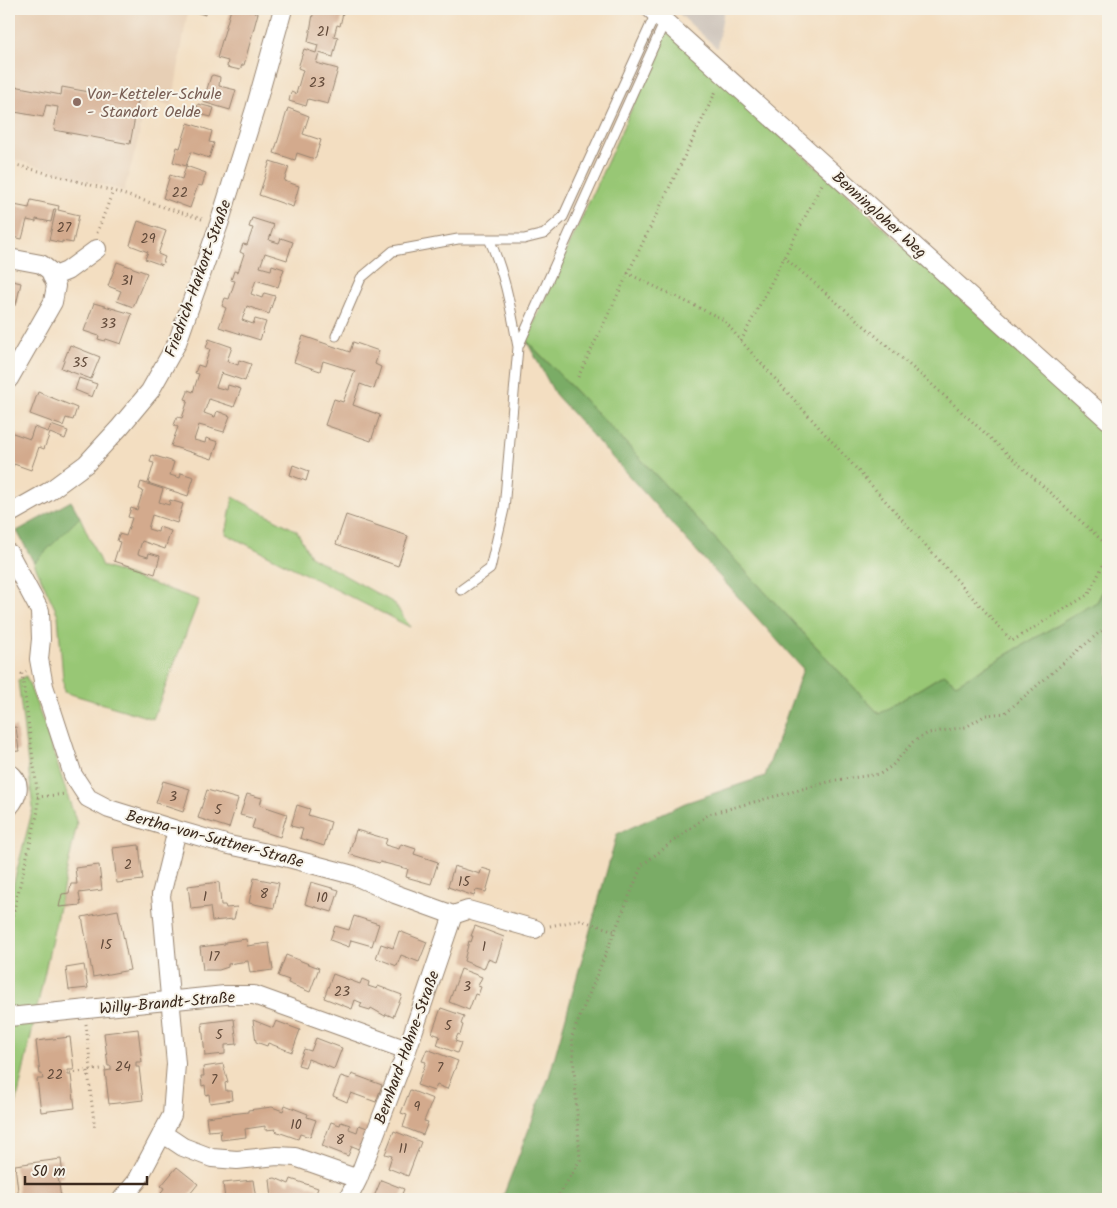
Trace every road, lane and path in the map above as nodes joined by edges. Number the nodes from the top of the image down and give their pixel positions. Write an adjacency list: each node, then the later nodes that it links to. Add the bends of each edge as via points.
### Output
1 (283, 9): 7 (street, Friedrich-Harkort-Straße)
2 (657, 14): 3 (street, Benningloher Weg); 8 (lane, via 563,217 544,234); 16 (lane)
3 (724, 74): 5 (street, Benningloher Weg); 12 (path)
4 (9, 163): 6 (path)
5 (830, 169): 10 (path); 19 (street, Benningloher Weg)
6 (112, 191): 7 (path); 9 (path, via 94,242)
7 (219, 224): 20 (street, Friedrich-Harkort-Straße, via 177,343 150,390 86,464 48,492)
8 (489, 239): 14 (lane, via 458,239 393,251 361,278); 16 (lane, via 510,303)
9 (97, 249): 13 (street)
10 (784, 257): 15 (path); 21 (path, via 927,380)
11 (9, 258): 13 (street, via 41,264)
12 (627, 273): 15 (path, via 724,320); 17 (path)
13 (52, 277): 18 (street, via 56,286 53,302)
14 (336, 336)
15 (741, 341): 23 (path, via 1012,641 1089,594)
16 (518, 347): 24 (lane, via 504,509 490,569)
17 (578, 377)
18 (9, 379)
19 (1108, 420)
20 (9, 514)
21 (1108, 546)
22 (9, 553): 27 (street, Bertha-von-Suttner-Straße, via 40,611 39,659 44,686 73,775)
23 (1108, 555)
24 (461, 590)
25 (1108, 628): 32 (path, via 1005,713 986,714 966,727 928,733 913,742 892,766 880,774 836,780 709,814 642,865)
26 (9, 773): 28 (street, via 18,786)
27 (84, 792): 28 (path); 29 (street, Bertha-von-Suttner-Straße, via 88,798 110,809)
28 (13, 803)
29 (177, 830): 30 (street, Bertha-von-Suttner-Straße, via 353,875); 33 (street, via 161,895)
30 (453, 914): 31 (street, Bertha-von-Suttner-Straße, via 468,910); 36 (street, Bernhard-Hahne-Straße)
31 (535, 929): 32 (path, via 580,920)
32 (615, 931): 45 (path, via 572,1036 580,1160)
33 (170, 1000): 34 (street, Willy-Brandt-Straße); 36 (street, Willy-Brandt-Straße, via 254,995); 41 (street, via 176,1064 172,1115)
34 (84, 1010): 35 (street, Willy-Brandt-Straße); 38 (path)
35 (9, 1017)
36 (407, 1050): 42 (street, Bernhard-Hahne-Straße)
37 (109, 1068): 38 (path)
38 (89, 1070): 39 (path); 40 (path)
39 (70, 1073)
40 (95, 1130)
41 (162, 1133): 42 (street, via 183,1148 212,1158 294,1157); 43 (street, via 137,1181)
42 (358, 1179): 44 (street, Bernhard-Hahne-Straße)
43 (122, 1199)
44 (348, 1199)
45 (557, 1199)

